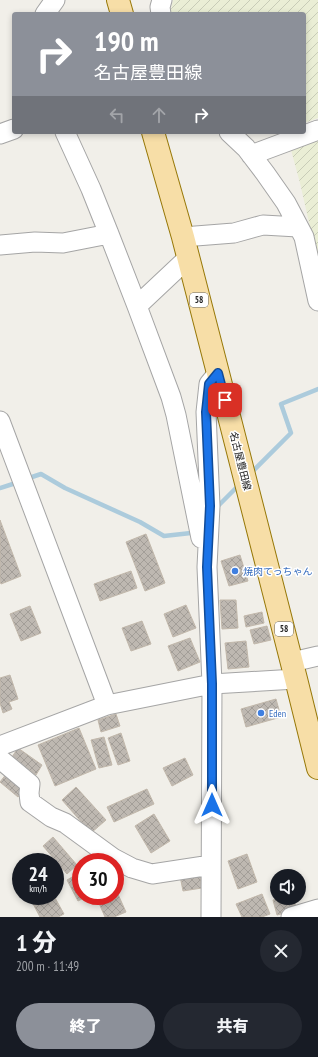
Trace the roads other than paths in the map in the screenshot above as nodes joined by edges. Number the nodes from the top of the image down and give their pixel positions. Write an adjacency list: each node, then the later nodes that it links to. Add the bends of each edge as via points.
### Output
1 (55, 0): 4 (street)
2 (118, 0): 5 (main road)
3 (162, 0): 6 (street)
4 (46, 12)
5 (121, 12)
6 (161, 12)
7 (12, 130): 9 (street)
8 (318, 130): 13 (street)
9 (0, 134)
10 (66, 134): 15 (street)
11 (154, 134): 16 (main road, 名古屋豊田線 / 58)
12 (231, 134): 13 (street)
13 (251, 155): 14 (street, via 286,203)
14 (298, 227): 16 (street, via 263,225 234,233); 19 (street, via 304,237)
15 (109, 234): 17 (street, via 63,243); 20 (street)
16 (183, 237): 18 (main road, 名古屋豊田線 / 58)
17 (0, 244)
18 (188, 258): 20 (street); 21 (main road, 名古屋豊田線 / 58)
19 (318, 301)
20 (137, 306): 23 (street, via 176,415)
21 (218, 373): 23 (street, via 209,384 206,412); 25 (main road, 名古屋豊田線 / 58)
22 (0, 421): 27 (street)
23 (203, 521): 26 (street)
24 (318, 656): 25 (street)
25 (294, 670): 26 (street); 30 (main road, 名古屋豊田線 / 58)
26 (212, 684): 27 (street); 31 (street)
27 (107, 705): 28 (street)
28 (0, 746)
29 (0, 759): 31 (street, via 30,784 30,802 132,868 152,874)
30 (318, 768)
31 (211, 865): 33 (street)
32 (318, 909): 34 (street)
33 (211, 917)
34 (291, 917)

